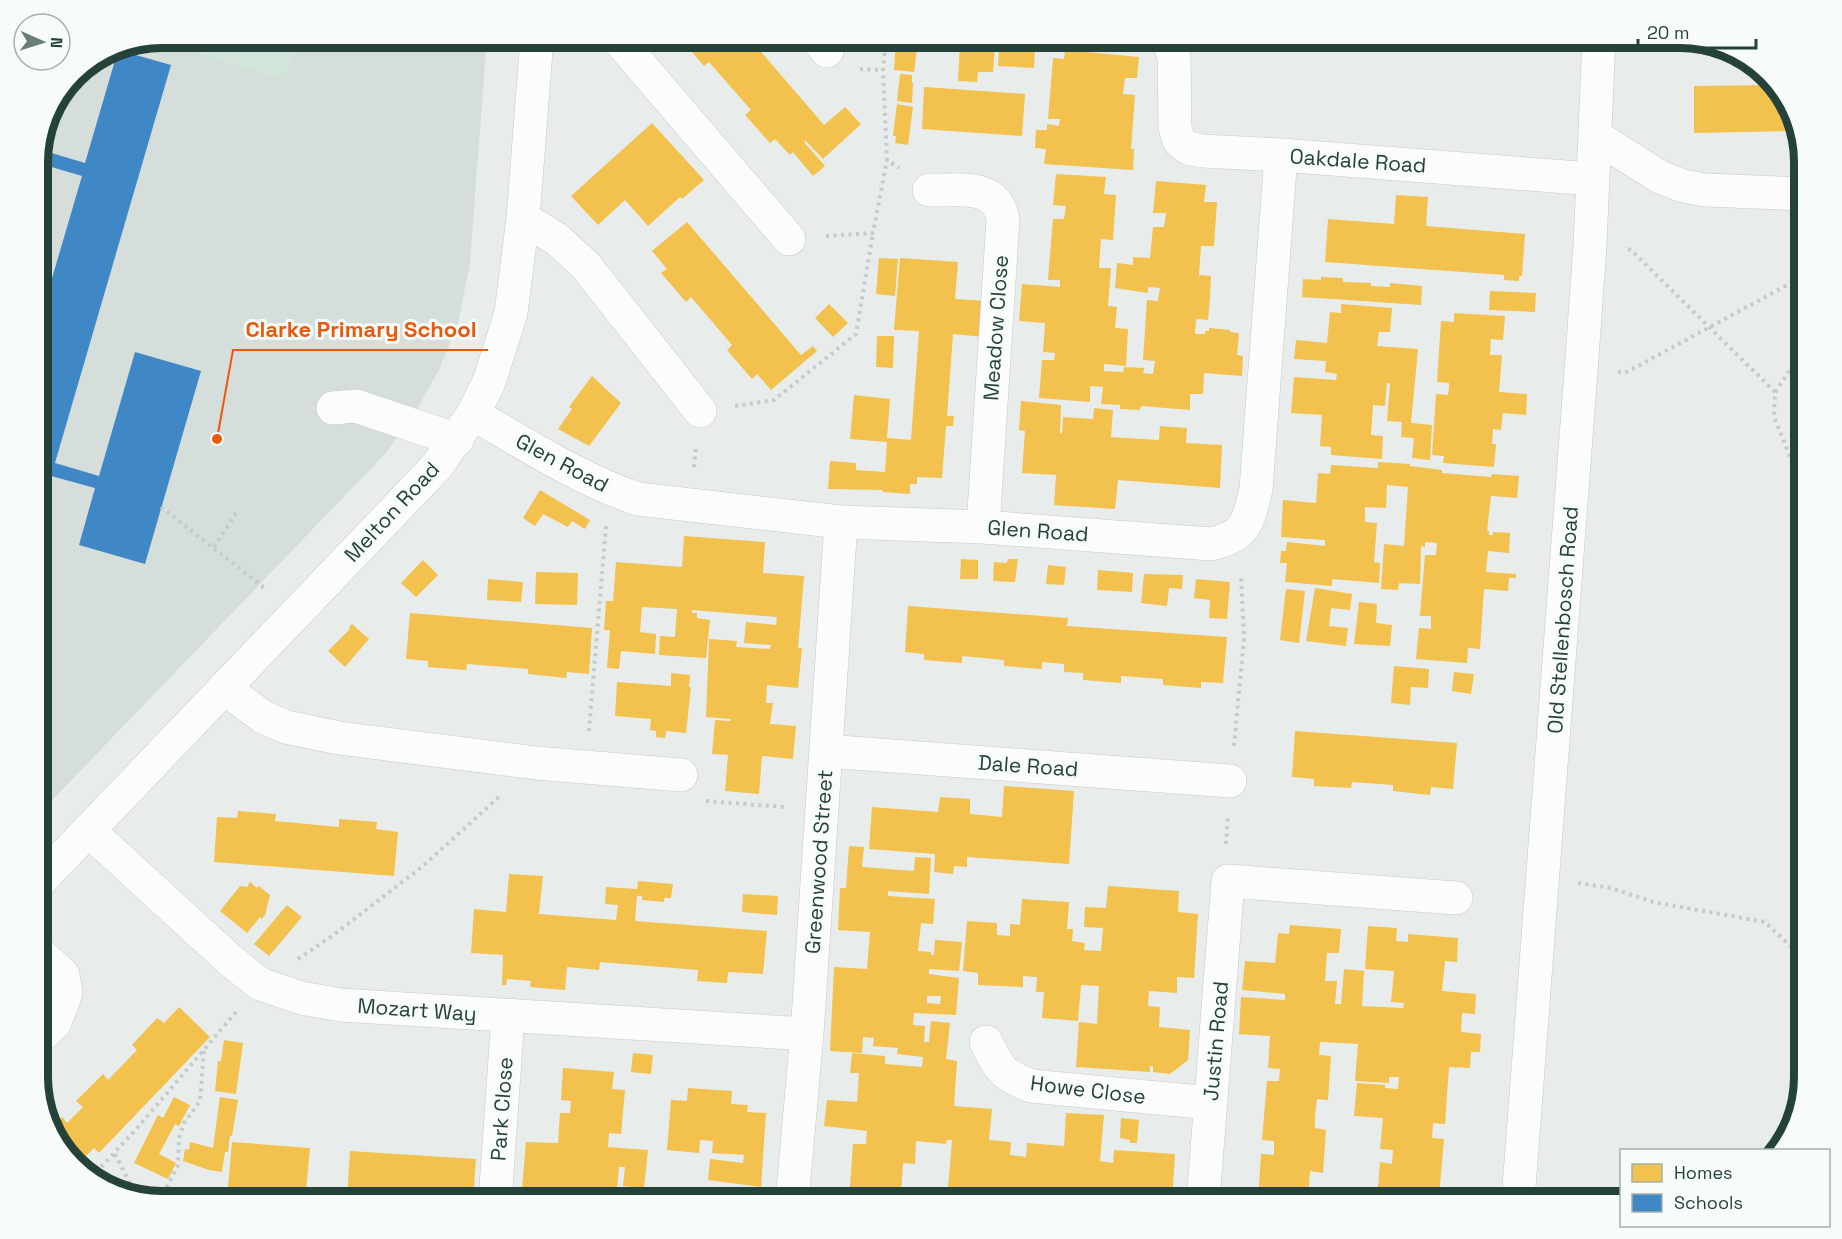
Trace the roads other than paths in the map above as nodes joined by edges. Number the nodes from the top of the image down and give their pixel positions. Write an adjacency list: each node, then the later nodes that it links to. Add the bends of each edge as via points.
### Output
1 (536, 48): 10 (street, Melton Road)
2 (626, 48): 11 (street)
3 (1171, 48): 6 (street, Oakdale Road, via 1179,141 1202,151)
4 (1599, 48): 5 (street, Old Stellenbosch Road)
5 (1595, 136): 7 (street, Old Stellenbosch Road); 9 (street, via 1660,177 1683,186)
6 (1281, 155): 7 (street, Oakdale Road); 16 (street, Glen Road, via 1256,489 1250,516 1239,534 1211,544)
7 (1593, 179): 33 (street, Old Stellenbosch Road)
8 (929, 190): 16 (street, Meadow Close, via 982,192 1001,207)
9 (1794, 194)
10 (523, 218): 13 (street, via 558,240 586,266); 14 (street, Melton Road, via 511,313 489,382)
11 (789, 239)
12 (333, 408): 14 (street, Glen Road, via 356,406)
13 (700, 411)
14 (465, 427): 15 (street, Glen Road, via 638,499); 17 (street, Melton Road, via 437,466)
15 (841, 522): 16 (street, Glen Road); 18 (street, Greenwood Street)
16 (983, 527)
17 (224, 688): 19 (street, via 263,717 286,728 339,738); 21 (street, Melton Road)
18 (826, 751): 20 (street, Dale Road); 27 (street, Greenwood Street)
19 (681, 776)
20 (1230, 781)
21 (88, 830): 22 (street, Melton Road); 25 (street, Mozart Way, via 260,984 301,998 341,1005)
22 (48, 872)
23 (1456, 897): 29 (street, Justin Road, via 1228,881)
24 (48, 961): 26 (street, via 63,975 66,992 54,1024)
25 (508, 1016): 27 (street, Mozart Way); 30 (street, Park Close)
26 (48, 1029)
27 (807, 1034): 31 (street, Greenwood Street)
28 (986, 1042): 29 (street, Howe Close, via 999,1068 1031,1086)
29 (1211, 1103): 32 (street, Justin Road)
30 (496, 1191)
31 (793, 1191)
32 (1204, 1191)
33 (1519, 1191)

